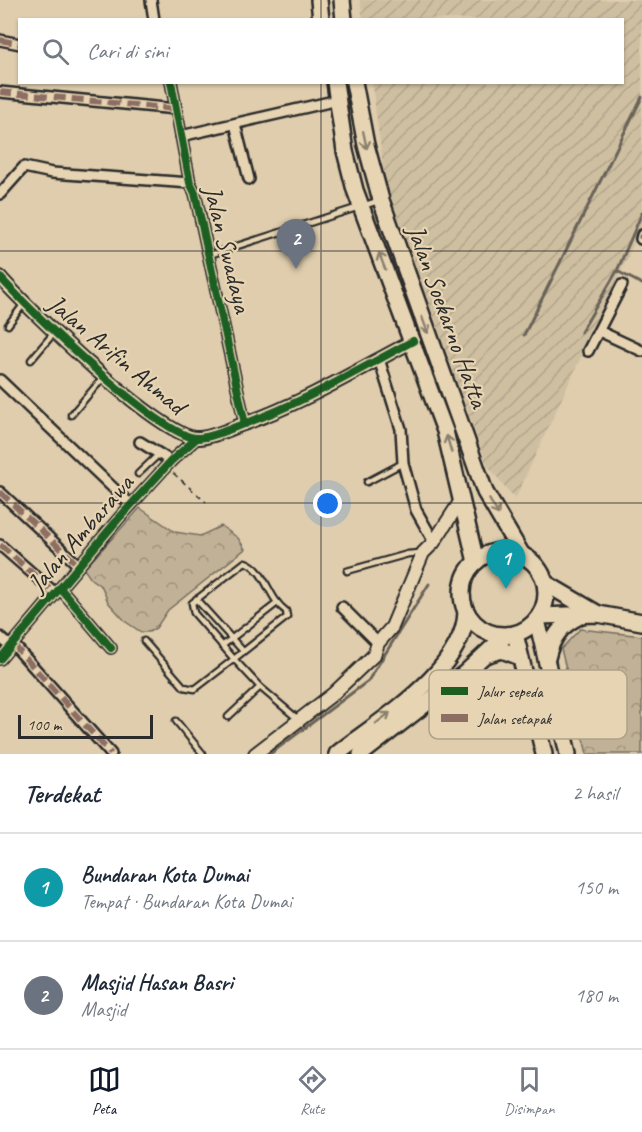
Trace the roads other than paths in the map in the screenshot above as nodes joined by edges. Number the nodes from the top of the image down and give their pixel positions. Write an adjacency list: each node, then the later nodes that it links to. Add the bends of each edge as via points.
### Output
1 (151, 0): 4 (street)
2 (319, 0): 5 (main road)
3 (342, 0): 6 (main road)
4 (154, 18)
5 (321, 18)
6 (345, 18)
7 (0, 40): 8 (street)
8 (18, 44)
9 (171, 84): 14 (street, Jalan Swadaya)
10 (335, 84): 13 (main road, Jalan Soekarno Hatta)
11 (354, 84): 20 (main road, Jalan Soekarno Hatta, one-way to 20)
12 (0, 92): 14 (street)
13 (338, 100): 15 (street); 21 (main road, Jalan Soekarno Hatta, via 345,151)
14 (176, 109): 16 (street, Jalan Swadaya)
15 (235, 124): 16 (street); 17 (street)
16 (181, 136): 18 (street, Jalan Swadaya)
17 (249, 179)
18 (190, 183): 19 (street, via 52,173 24,167); 22 (street, Jalan Swadaya)
19 (0, 194)
20 (381, 200): 21 (lane); 51 (main road, Jalan Soekarno Hatta, one-way to 51, via 485,492)
21 (362, 207): 22 (lane); 29 (main road, Jalan Soekarno Hatta, one-way to 21)
22 (208, 256): 37 (street, Jalan Swadaya)
23 (2, 283): 25 (street, Jalan Arifin Ahmad)
24 (622, 285): 27 (street)
25 (24, 303): 26 (lane); 28 (street, Jalan Arifin Ahmad)
26 (8, 325)
27 (599, 331): 30 (street); 31 (street)
28 (55, 332): 33 (lane); 34 (street, Jalan Arifin Ahmad)
29 (414, 341): 32 (street, Jalan Arifin Ahmad); 46 (main road, Jalan Soekarno Hatta, one-way to 29, via 445,431)
30 (588, 351)
31 (642, 351)
32 (379, 359): 37 (street, Jalan Arifin Ahmad, via 302,401); 41 (street, via 401,429)
33 (31, 360)
34 (105, 376): 36 (lane); 38 (street, Jalan Arifin Ahmad, via 167,427)
35 (0, 380): 47 (street)
36 (71, 415)
37 (245, 424): 38 (street, Jalan Arifin Ahmad)
38 (198, 438): 42 (street, Jalan Ambarawa)
39 (140, 442): 40 (street)
40 (159, 454): 42 (street); 43 (lane)
41 (403, 463): 44 (lane); 48 (street, via 416,510)
42 (168, 464): 47 (street, Jalan Ambarawa)
43 (138, 474)
44 (367, 482)
45 (0, 492): 53 (street)
46 (462, 499): 48 (street); 52 (main road, Jalan Soekarno Hatta)
47 (131, 505): 53 (street, Jalan Ambarawa)
48 (434, 542): 50 (street)
49 (0, 545): 56 (street)
50 (423, 553): 54 (lane); 68 (street, via 392,627)
51 (522, 555): 52 (main road, via 498,552); 55 (main road, via 540,571)
52 (476, 562): 60 (main road, via 463,585)
53 (77, 564): 56 (street, Jalan Ambarawa)
54 (347, 571)
55 (545, 583): 61 (main road); 62 (main road, via 545,606)
56 (58, 591): 69 (street, Jalan Ambarawa); 71 (street)
57 (196, 599): 58 (lane, via 245,562 258,571); 66 (lane); 70 (lane, via 192,611)
58 (276, 604): 66 (lane); 72 (lane, via 286,611 284,621)
59 (342, 607): 68 (street)
60 (466, 612): 64 (main road, via 482,629); 78 (main road, one-way to 60, via 461,641)
61 (590, 614): 62 (main road); 63 (main road); 75 (main road, via 568,622 556,634)
62 (539, 618): 64 (main road, via 527,629); 75 (main road)
63 (642, 622)
64 (510, 635): 73 (main road); 74 (main road)
65 (0, 637): 69 (street)
66 (231, 638): 70 (lane); 72 (lane)
67 (144, 641): 77 (lane, via 188,690 195,689)
68 (378, 643): 87 (street, via 364,666)
69 (12, 646): 76 (street, Jalan Ambarawa); 90 (street)
70 (222, 646): 77 (lane)
71 (111, 648)
72 (243, 651): 77 (lane)
73 (485, 655): 74 (main road, via 502,650); 79 (main road)
74 (520, 657): 80 (main road)
75 (547, 658): 81 (main road)
76 (0, 659)
77 (234, 659): 83 (lane)
78 (441, 670)
79 (466, 670)
80 (523, 670)
81 (550, 670)
82 (429, 681): 93 (main road, one-way to 82)
83 (260, 687): 85 (lane); 87 (lane)
84 (429, 699): 94 (main road)
85 (228, 717)
86 (176, 721): 91 (lane)
87 (299, 721): 92 (street)
88 (540, 739): 95 (main road)
89 (565, 739): 96 (main road)
90 (111, 754)
91 (203, 754)
92 (255, 754)
93 (337, 754)
94 (360, 754)
95 (544, 754)
96 (568, 754)

